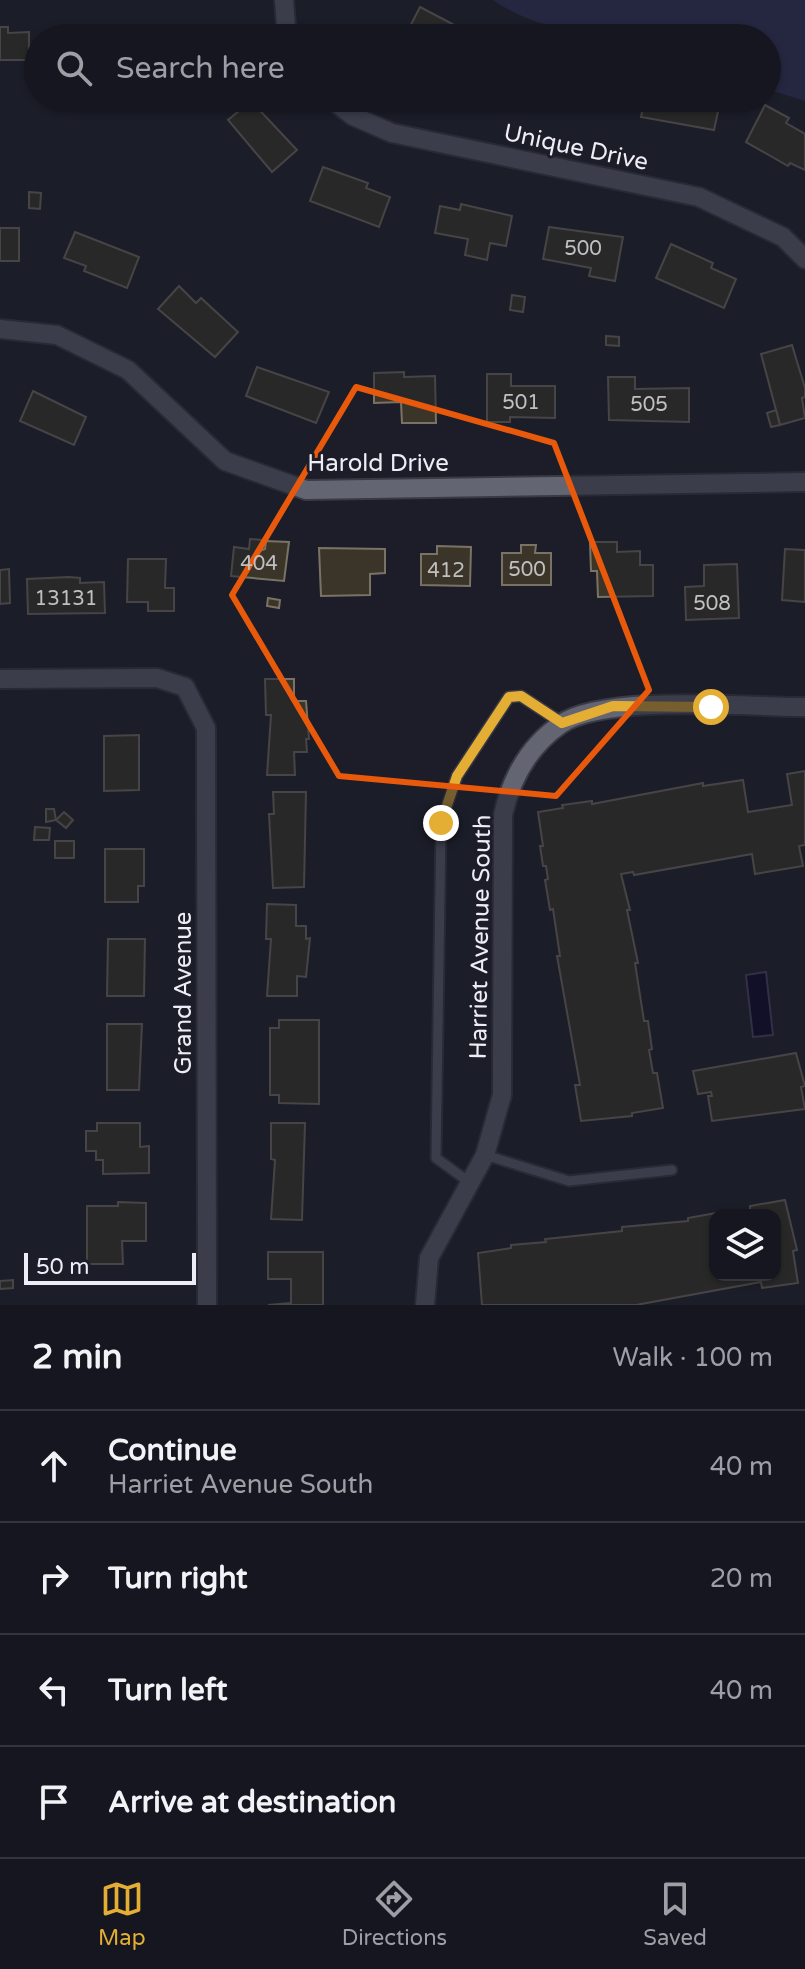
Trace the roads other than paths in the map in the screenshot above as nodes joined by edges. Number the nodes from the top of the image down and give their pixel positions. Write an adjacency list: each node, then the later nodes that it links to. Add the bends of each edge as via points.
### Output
1 (284, 0): 2 (street)
2 (286, 24)
3 (348, 112): 4 (street, Unique Drive, via 392,133 699,197 783,237)
4 (805, 259)
5 (0, 329): 6 (street, Harold Drive, via 57,335 128,370 225,461 306,490)
6 (805, 482)
7 (0, 679): 13 (street, Grand Avenue, via 157,678 185,687 206,728)
8 (805, 707): 9 (street, Harriet Avenue South, via 613,706)
9 (562, 723): 10 (street, Harriet Avenue South, via 510,781 503,815 502,1095); 12 (lane, via 529,700 509,697 457,776 441,823 436,1158)
10 (485, 1155): 11 (lane, via 569,1181); 12 (street, Harriet Avenue South)
11 (672, 1170)
12 (469, 1182): 14 (street, Harriet Avenue South, via 429,1258)
13 (207, 1305)
14 (425, 1305)

